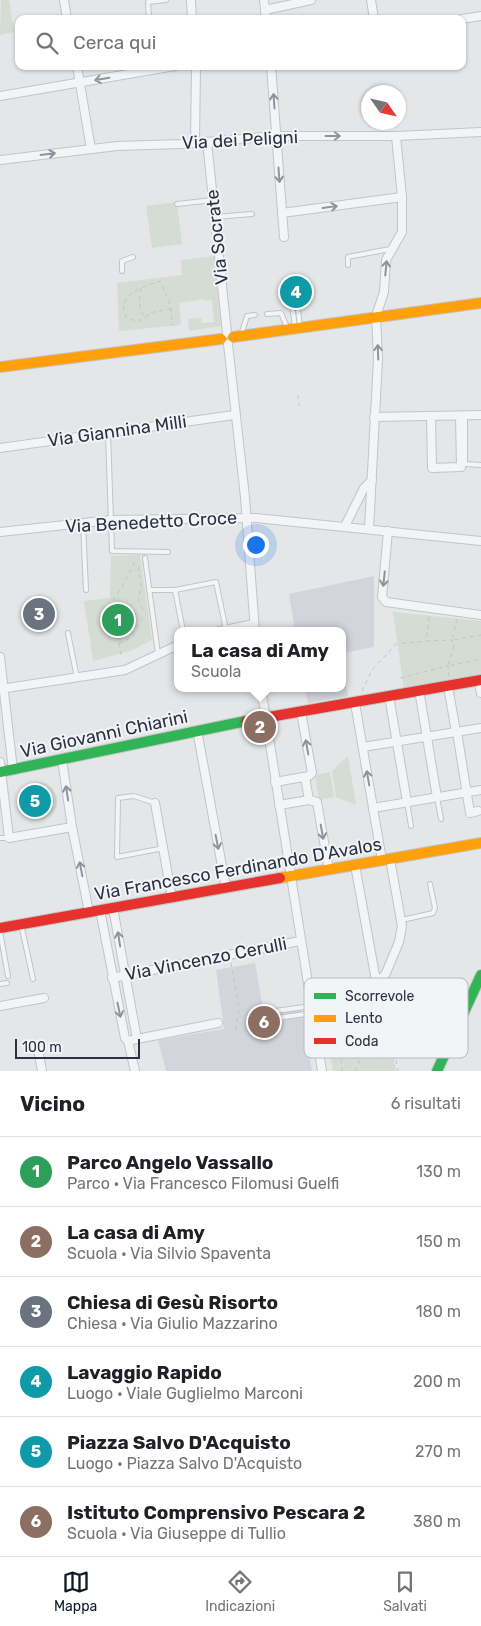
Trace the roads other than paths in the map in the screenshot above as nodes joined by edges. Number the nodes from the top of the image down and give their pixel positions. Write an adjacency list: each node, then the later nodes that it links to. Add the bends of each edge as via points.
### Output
1 (64, 0): 8 (street)
2 (166, 0): 9 (lane, via 148,2)
3 (191, 0): 10 (street)
4 (264, 0): 7 (street)
5 (311, 0): 7 (street)
6 (371, 0): 12 (street)
7 (264, 10): 11 (street)
8 (67, 15)
9 (149, 15)
10 (192, 15)
11 (265, 15)
12 (373, 15)
13 (481, 16): 14 (street)
14 (466, 18)
15 (78, 70): 19 (street)
16 (147, 70): 19 (street, one-way to 19)
17 (196, 70): 25 (street)
18 (271, 70): 22 (street, one-way to 18)
19 (80, 83): 20 (street); 26 (street)
20 (0, 96)
21 (481, 132): 23 (street, Via dei Peligni)
22 (276, 136): 23 (street, Via dei Peligni, one-way to 23); 24 (street, Via dei Peligni); 31 (street, one-way to 31)
23 (396, 136): 28 (street)
24 (207, 142): 25 (street, Via dei Peligni); 29 (street, Via Socrate)
25 (195, 143): 26 (street, Via dei Peligni)
26 (90, 149): 27 (street, Via dei Peligni, one-way to 26)
27 (0, 160)
28 (402, 197): 31 (street, one-way to 28); 35 (street, via 402,232)
29 (213, 200): 30 (lane); 33 (street, Via Socrate)
30 (177, 204)
31 (282, 213): 34 (street)
32 (252, 214): 33 (lane)
33 (215, 217): 46 (street, Via Socrate)
34 (284, 237)
35 (393, 249): 37 (lane, via 348,256); 44 (street, one-way to 35, via 384,292 386,260)
36 (133, 257): 38 (lane, via 124,259)
37 (348, 264)
38 (122, 271)
39 (296, 288): 45 (lane, via 294,284 290,287)
40 (297, 302): 45 (lane)
41 (481, 303): 44 (street)
42 (267, 314): 45 (lane, via 281,313)
43 (255, 315): 46 (lane, via 247,316)
44 (376, 316): 45 (street); 52 (street, one-way to 44, via 378,359)
45 (294, 329): 46 (street)
46 (230, 338): 47 (street); 48 (street, Via Socrate)
47 (0, 367)
48 (234, 414): 53 (street, Via Giannina Milli); 57 (street, Via Socrate)
49 (481, 415): 51 (street)
50 (431, 416): 51 (street); 51 (street, via 432,468 461,467); 52 (street)
51 (462, 416): 55 (lane, via 465,464)
52 (374, 417): 56 (street)
53 (108, 432): 54 (street, Via Giannina Milli); 58 (lane)
54 (0, 448)
55 (481, 465)
56 (372, 480): 60 (street, via 364,488); 61 (street)
57 (247, 518): 58 (street, Via Benedetto Croce); 60 (street, Via Benedetto Croce); 73 (street, Via Socrate)
58 (111, 520): 59 (street, Via Benedetto Croce); 65 (lane, via 112,551)
59 (83, 523): 63 (street, Via Benedetto Croce); 67 (lane)
60 (345, 526): 61 (street, Via Benedetto Croce)
61 (369, 529): 62 (street, Via Benedetto Croce)
62 (388, 531): 64 (street, Via Benedetto Croce); 70 (street, one-way to 70, via 382,597 386,602)
63 (0, 532)
64 (481, 541)
65 (168, 552)
66 (145, 558): 68 (lane)
67 (86, 590)
68 (150, 590): 69 (lane); 76 (lane)
69 (175, 590): 71 (lane); 72 (lane, via 216,582)
70 (481, 615)
71 (182, 627)
72 (223, 627)
73 (254, 627)
74 (68, 633): 78 (lane)
75 (174, 647): 76 (street)
76 (158, 654): 78 (street, via 125,670)
77 (0, 657): 80 (street)
78 (77, 678): 80 (street)
79 (481, 680): 81 (street, Via Giovanni Chiarini)
80 (2, 689): 96 (street)
81 (419, 690): 84 (street, Via Giovanni Chiarini); 91 (street)
82 (261, 692): 87 (street)
83 (449, 692): 90 (street)
84 (389, 696): 85 (street, Via Giovanni Chiarini); 92 (street)
85 (357, 700): 86 (street, Via Giovanni Chiarini); 93 (street)
86 (301, 712): 87 (street, Via Giovanni Chiarini); 97 (street, one-way to 86, via 312,771)
87 (264, 718): 89 (street, Via Giovanni Chiarini); 98 (street)
88 (481, 728): 90 (street)
89 (197, 730): 94 (street, Via Giovanni Chiarini); 120 (street, one-way to 120)
90 (456, 732): 91 (street); 100 (street)
91 (427, 737): 92 (street); 101 (street)
92 (397, 742): 93 (street); 103 (street)
93 (363, 747): 106 (street, one-way to 93)
94 (62, 760): 96 (street, Via Giovanni Chiarini); 110 (street, one-way to 94)
95 (0, 769): 96 (street, Via Giovanni Chiarini); 112 (street)
96 (13, 770)
97 (305, 777): 98 (street); 102 (street)
98 (275, 782): 105 (street)
99 (481, 790): 100 (street)
100 (467, 792): 101 (street); 107 (street, via 470,812)
101 (437, 797): 103 (street); 108 (lane)
102 (309, 800): 105 (street); 117 (street, one-way to 117, via 317,802)
103 (407, 802): 106 (street); 109 (lane)
104 (155, 803): 114 (street); 114 (lane, via 134,796 118,798 117,857)
105 (279, 805): 118 (street)
106 (373, 808): 115 (street)
107 (478, 811)
108 (441, 819)
109 (411, 826)
110 (72, 827): 112 (street); 124 (street, one-way to 110)
111 (0, 838): 112 (lane)
112 (10, 838)
113 (481, 843): 115 (street, Via Francesco Ferdinando D'Avalos)
114 (164, 848): 121 (street)
115 (386, 860): 116 (street, Via Francesco Ferdinando D'Avalos); 125 (street)
116 (355, 865): 117 (street, Via Francesco Ferdinando D'Avalos); 134 (street)
117 (329, 870): 118 (street, Via Francesco Ferdinando D'Avalos)
118 (290, 877): 120 (street, Via Francesco Ferdinando D'Avalos); 128 (street)
119 (430, 884): 125 (lane, via 434,911 428,916)
120 (226, 888): 121 (street, Via Francesco Ferdinando D'Avalos)
121 (172, 898): 122 (street, Via Francesco Ferdinando D'Avalos)
122 (113, 908): 123 (street, Via Francesco Ferdinando D'Avalos); 129 (street, one-way to 122)
123 (100, 910): 124 (street, Via Francesco Ferdinando D'Avalos); 132 (street)
124 (89, 912): 126 (street, Via Francesco Ferdinando D'Avalos)
125 (402, 920): 135 (street, via 399,942)
126 (21, 924): 127 (street, Via Francesco Ferdinando D'Avalos); 136 (lane)
127 (0, 930): 131 (lane)
128 (300, 941): 129 (street, Via Vincenzo Cerulli); 133 (street)
129 (124, 975): 132 (street, Via Vincenzo Cerulli); 148 (street)
130 (481, 975): 141 (street)
131 (8, 976)
132 (112, 978): 149 (street, one-way to 149)
133 (307, 978)
134 (375, 978)
135 (381, 978)
136 (32, 979)
137 (7, 983): 138 (lane)
138 (0, 984)
139 (44, 998): 142 (street)
140 (10, 1000): 142 (lane)
141 (468, 1003)
142 (0, 1004)
143 (304, 1010): 145 (lane)
144 (304, 1011): 146 (lane)
145 (268, 1012)
146 (270, 1019)
147 (218, 1023): 148 (street)
148 (137, 1039): 149 (street)
149 (128, 1041): 154 (street)
150 (38, 1049): 153 (street)
151 (320, 1058): 155 (street)
152 (443, 1058): 156 (street)
153 (42, 1071)
154 (135, 1071)
155 (322, 1071)
156 (437, 1071)

